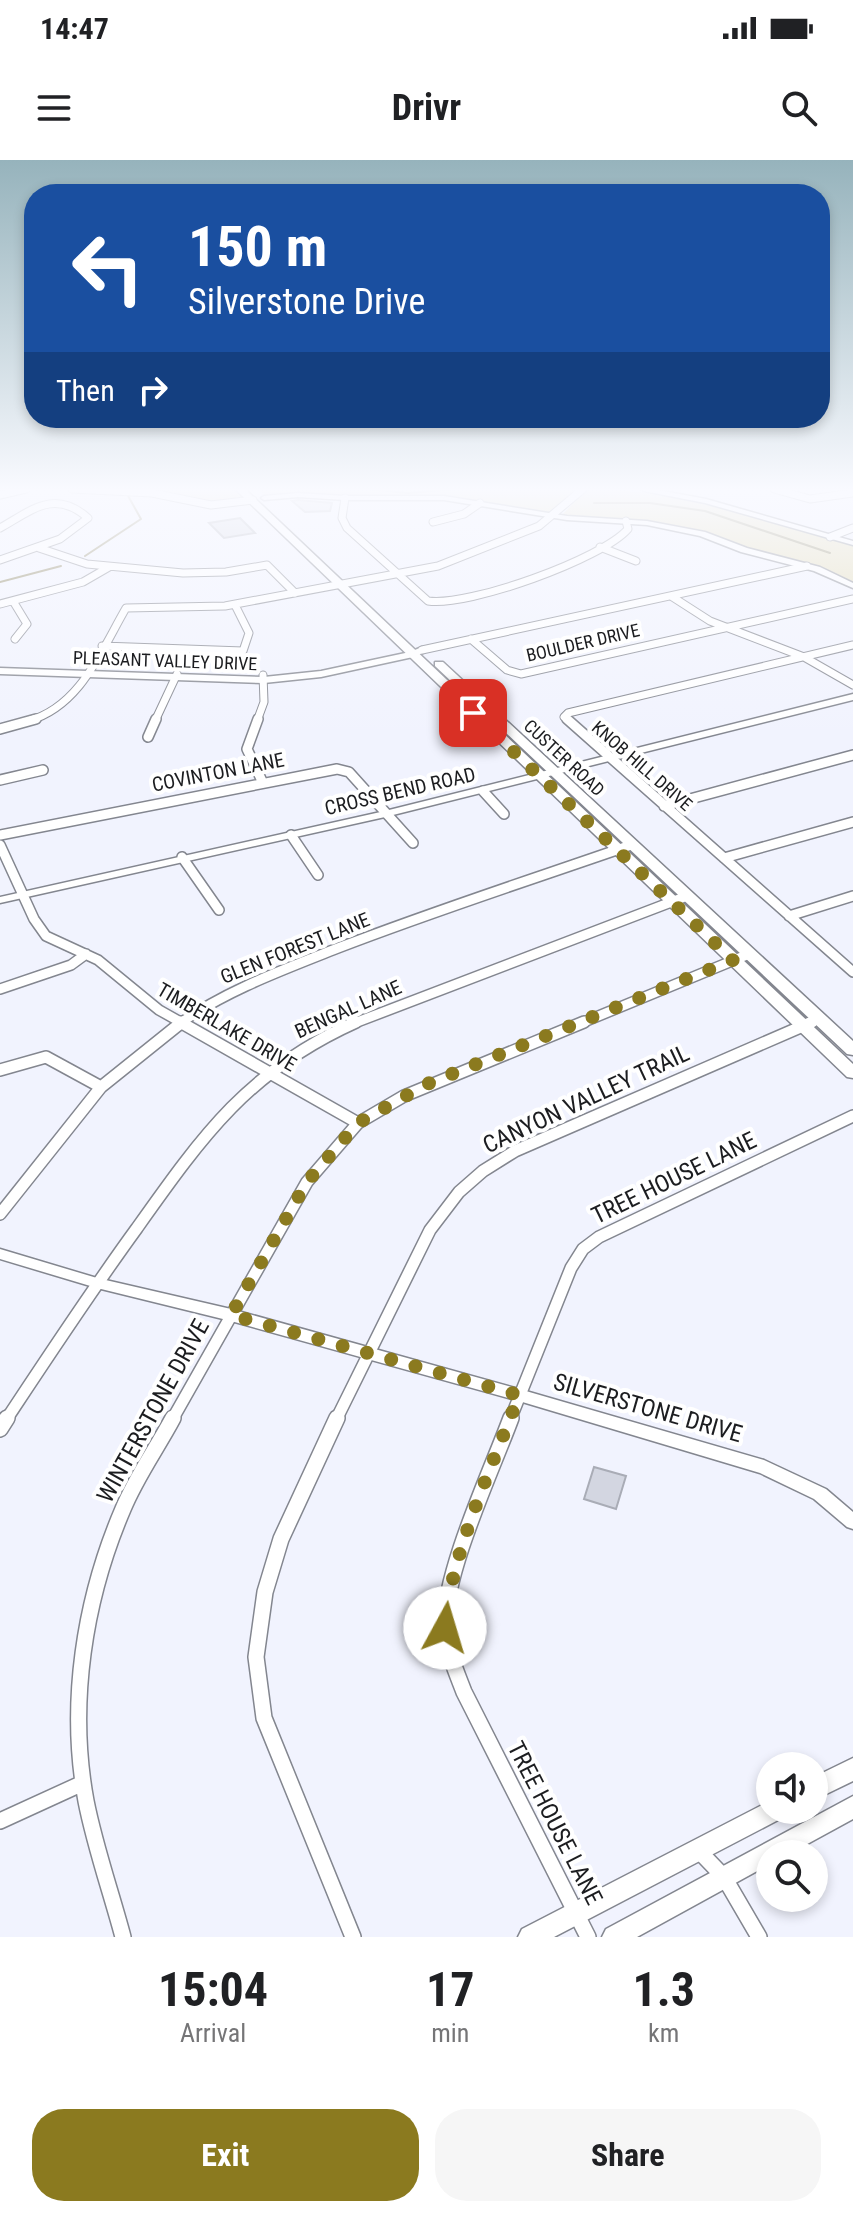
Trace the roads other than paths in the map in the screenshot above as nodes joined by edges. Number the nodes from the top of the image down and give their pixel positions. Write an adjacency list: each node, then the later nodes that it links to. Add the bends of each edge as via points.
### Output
1 (100, 572): 17 (street, via 83,582)
2 (172, 572): 3 (street)
3 (214, 572)
4 (274, 572): 14 (street)
5 (335, 572): 12 (main road, CUSTER ROAD)
6 (397, 572): 11 (street)
7 (407, 572): 11 (street)
8 (544, 572): 11 (street, via 512,586 437,604)
9 (780, 572): 15 (street, PLEASANT VALLEY DRIVE)
10 (821, 572): 13 (street)
11 (399, 574): 12 (street)
12 (347, 584): 14 (street); 25 (main road, CUSTER ROAD)
13 (853, 586)
14 (295, 593): 19 (street)
15 (671, 596): 20 (street); 22 (street, PLEASANT VALLEY DRIVE)
16 (853, 599): 20 (street, BOULDER DRIVE)
17 (13, 601): 18 (street); 21 (street, via 27,624)
18 (0, 604)
19 (235, 605): 24 (street, via 133,607 122,611); 24 (street, via 248,626 244,649 238,652)
20 (724, 628): 22 (street, BOULDER DRIVE, via 521,674 507,670); 26 (street)
21 (15, 639)
22 (471, 639): 25 (street, PLEASANT VALLEY DRIVE)
23 (853, 645): 26 (street, KNOB HILL DRIVE)
24 (102, 646): 28 (street)
25 (414, 651): 30 (street, PLEASANT VALLEY DRIVE); 38 (main road, CUSTER ROAD)
26 (804, 657): 31 (street); 36 (street, KNOB HILL DRIVE, via 565,715)
27 (2, 669): 28 (street, PLEASANT VALLEY DRIVE)
28 (86, 672): 29 (street, PLEASANT VALLEY DRIVE); 33 (street, via 74,696 55,711)
29 (176, 676): 30 (street, PLEASANT VALLEY DRIVE); 34 (street)
30 (264, 678): 40 (street, via 264,702 247,749)
31 (853, 685)
32 (853, 697): 36 (street, CROSS BEND ROAD)
33 (0, 729)
34 (148, 737)
35 (853, 755): 42 (street)
36 (610, 759): 38 (street, CROSS BEND ROAD); 42 (street, KNOB HILL DRIVE)
37 (43, 770): 39 (street)
38 (546, 774): 41 (street, CROSS BEND ROAD); 50 (main road, CUSTER ROAD)
39 (0, 780)
40 (262, 781): 43 (street, COVINTON LANE, via 345,770); 46 (street, COVINTON LANE)
41 (483, 791): 43 (street, CROSS BEND ROAD); 44 (street)
42 (664, 806): 52 (street, KNOB HILL DRIVE)
43 (385, 814): 47 (street, CROSS BEND ROAD); 48 (street, COVINTON LANE)
44 (504, 814)
45 (853, 822): 52 (street)
46 (0, 835)
47 (291, 835): 51 (street, CROSS BEND ROAD); 53 (street)
48 (413, 843)
49 (0, 845): 54 (street, TIMBERLAKE DRIVE)
50 (624, 847): 56 (main road, CUSTER ROAD); 66 (street, GLEN FOREST LANE, via 282,970 227,994)
51 (182, 857): 54 (street, CROSS BEND ROAD); 58 (street)
52 (724, 858): 59 (street, KNOB HILL DRIVE)
53 (318, 875)
54 (23, 894): 57 (street, CROSS BEND ROAD); 60 (street, TIMBERLAKE DRIVE, via 46,936)
55 (853, 896): 59 (street)
56 (680, 899): 61 (main road, CUSTER ROAD); 62 (main road, CUSTER ROAD); 70 (street, BENGAL LANE, via 367,1017 314,1041)
57 (0, 900)
58 (219, 910)
59 (789, 916): 63 (street, KNOB HILL DRIVE)
60 (86, 954): 64 (street, via 71,965); 66 (street, TIMBERLAKE DRIVE)
61 (749, 954): 62 (street, WINTERSTONE DRIVE); 65 (main road, CUSTER ROAD)
62 (733, 960): 67 (main road, CUSTER ROAD); 74 (street, WINTERSTONE DRIVE, via 427,1084)
63 (853, 972)
64 (0, 989)
65 (819, 1019): 67 (street, CANYON VALLEY TRAIL); 68 (main road, CUSTER ROAD)
66 (180, 1023): 70 (street, TIMBERLAKE DRIVE); 72 (street, GLEN FOREST LANE)
67 (802, 1025): 71 (main road, CUSTER ROAD); 79 (street, CANYON VALLEY TRAIL, via 515,1151 483,1171 440,1213)
68 (853, 1050)
69 (0, 1070): 72 (street, via 46,1057)
70 (269, 1072): 74 (street, TIMBERLAKE DRIVE); 77 (street, BENGAL LANE, via 204,1135)
71 (853, 1073)
72 (101, 1087): 75 (street, GLEN FOREST LANE)
73 (853, 1116): 80 (street, TREE HOUSE LANE, via 590,1244 571,1268)
74 (358, 1123): 78 (street, WINTERSTONE DRIVE, via 307,1182)
75 (0, 1214)
76 (0, 1254): 77 (street, SILVERSTONE DRIVE)
77 (97, 1283): 78 (street, SILVERSTONE DRIVE); 81 (street, BENGAL LANE)
78 (231, 1315): 79 (street, SILVERSTONE DRIVE); 85 (street, WINTERSTONE DRIVE, via 110,1537 84,1647)
79 (367, 1354): 80 (street, SILVERSTONE DRIVE); 93 (street, CANYON VALLEY TRAIL, via 281,1539 265,1592 256,1657 264,1718)
80 (519, 1395): 82 (street, SILVERSTONE DRIVE, via 764,1467 820,1494); 91 (street, TREE HOUSE LANE, via 456,1567 445,1628 464,1692)
81 (0, 1429)
82 (853, 1522)
83 (853, 1769): 84 (main road)
84 (828, 1782)
85 (83, 1783): 88 (street); 92 (street, WINTERSTONE DRIVE)
86 (853, 1807): 90 (main road)
87 (756, 1819): 89 (main road)
88 (0, 1821)
89 (698, 1850): 90 (street); 91 (main road)
90 (724, 1877): 96 (main road); 97 (street)
91 (577, 1913): 94 (main road); 95 (street, TREE HOUSE LANE)
92 (123, 1937)
93 (353, 1937)
94 (530, 1937)
95 (588, 1937)
96 (614, 1937)
97 (759, 1937)

